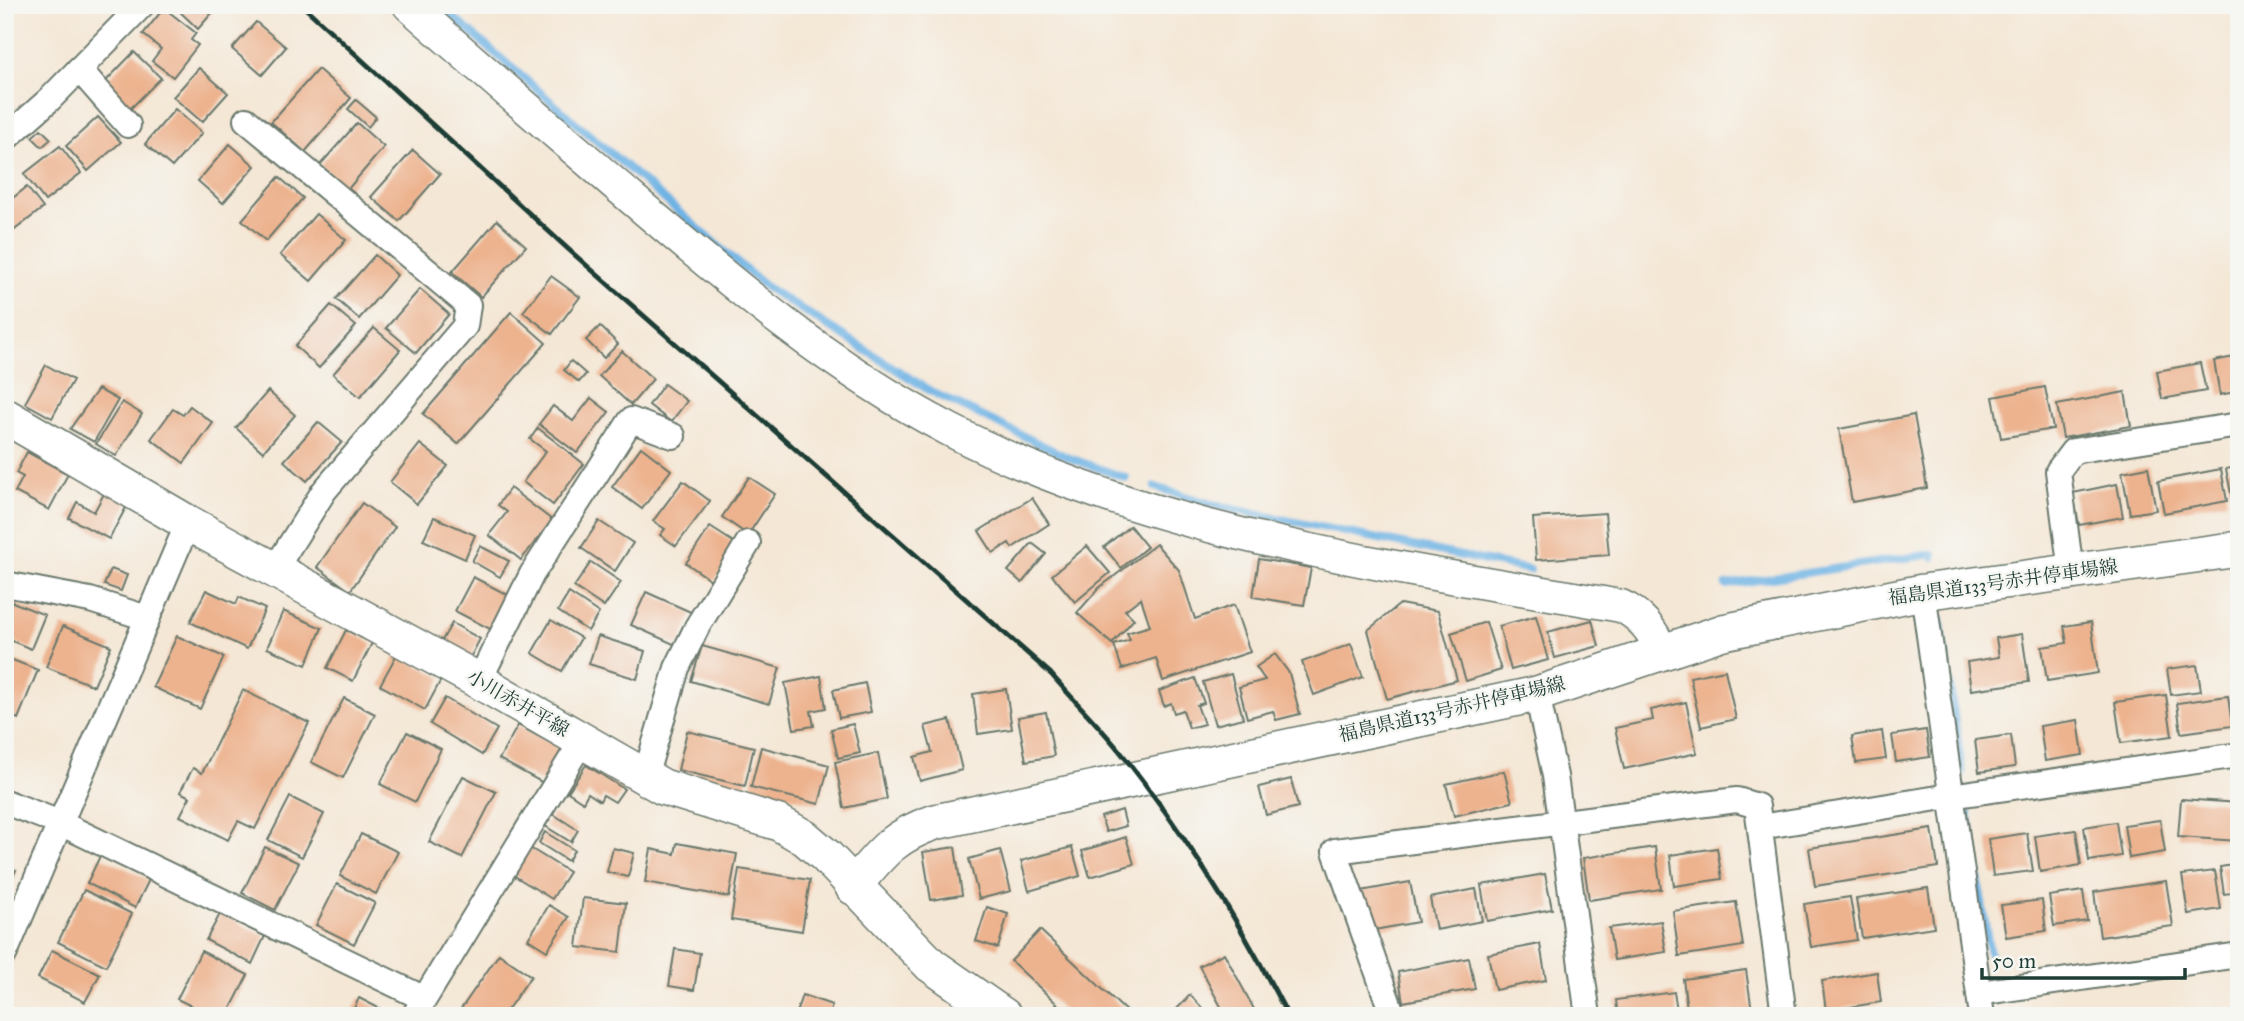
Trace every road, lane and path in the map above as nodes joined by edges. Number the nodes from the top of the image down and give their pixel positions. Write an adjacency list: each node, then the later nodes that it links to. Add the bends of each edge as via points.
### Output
1 (142, 5): 3 (street)
2 (409, 5): 18 (street, via 751,299 856,377 949,429 1003,455 1135,503 1295,546 1621,606 1636,613 1656,636)
3 (79, 69): 5 (street); 6 (street)
4 (246, 120): 13 (street, via 468,305 465,326 324,491)
5 (128, 125)
6 (5, 139)
7 (5, 415): 10 (main road, 小川赤井平線)
8 (2239, 425): 14 (street, via 2073,451 2058,471)
9 (673, 436): 19 (street, via 631,420 532,574)
10 (188, 523): 13 (main road, 小川赤井平線); 17 (street)
11 (748, 543): 23 (street, via 677,668)
12 (2239, 549): 14 (main road, 福島県道133号赤井停車場線)
13 (275, 569): 19 (main road, 小川赤井平線)
14 (2071, 572): 16 (main road, 福島県道133号赤井停車場線)
15 (5, 584): 17 (street, via 90,600)
16 (1923, 592): 18 (main road, 福島県道133号赤井停車場線, via 1723,632); 24 (street)
17 (147, 618): 27 (street)
18 (1661, 651): 20 (main road, 福島県道133号赤井停車場線)
19 (479, 681): 21 (main road, 小川赤井平線)
20 (1537, 694): 26 (street); 29 (main road, 福島県道133号赤井停車場線, via 935,822 887,845)
21 (582, 741): 23 (main road, 小川赤井平線); 33 (street)
22 (2239, 755): 24 (street)
23 (645, 777): 29 (main road, 小川赤井平線, via 680,793 779,823 826,856)
24 (1950, 796): 28 (street); 32 (street)
25 (5, 802): 27 (street)
26 (1561, 822): 28 (street, via 1737,800 1757,806); 35 (street, via 1335,851); 36 (street)
27 (60, 823): 30 (street); 33 (street)
28 (1760, 827): 37 (street)
29 (853, 887): 34 (main road, 小川赤井平線, via 931,965)
30 (5, 953)
31 (2239, 955): 32 (street)
32 (1981, 1004)
33 (418, 1007)
34 (1004, 1016)
35 (1393, 1016)
36 (1588, 1016)
37 (1784, 1016)

